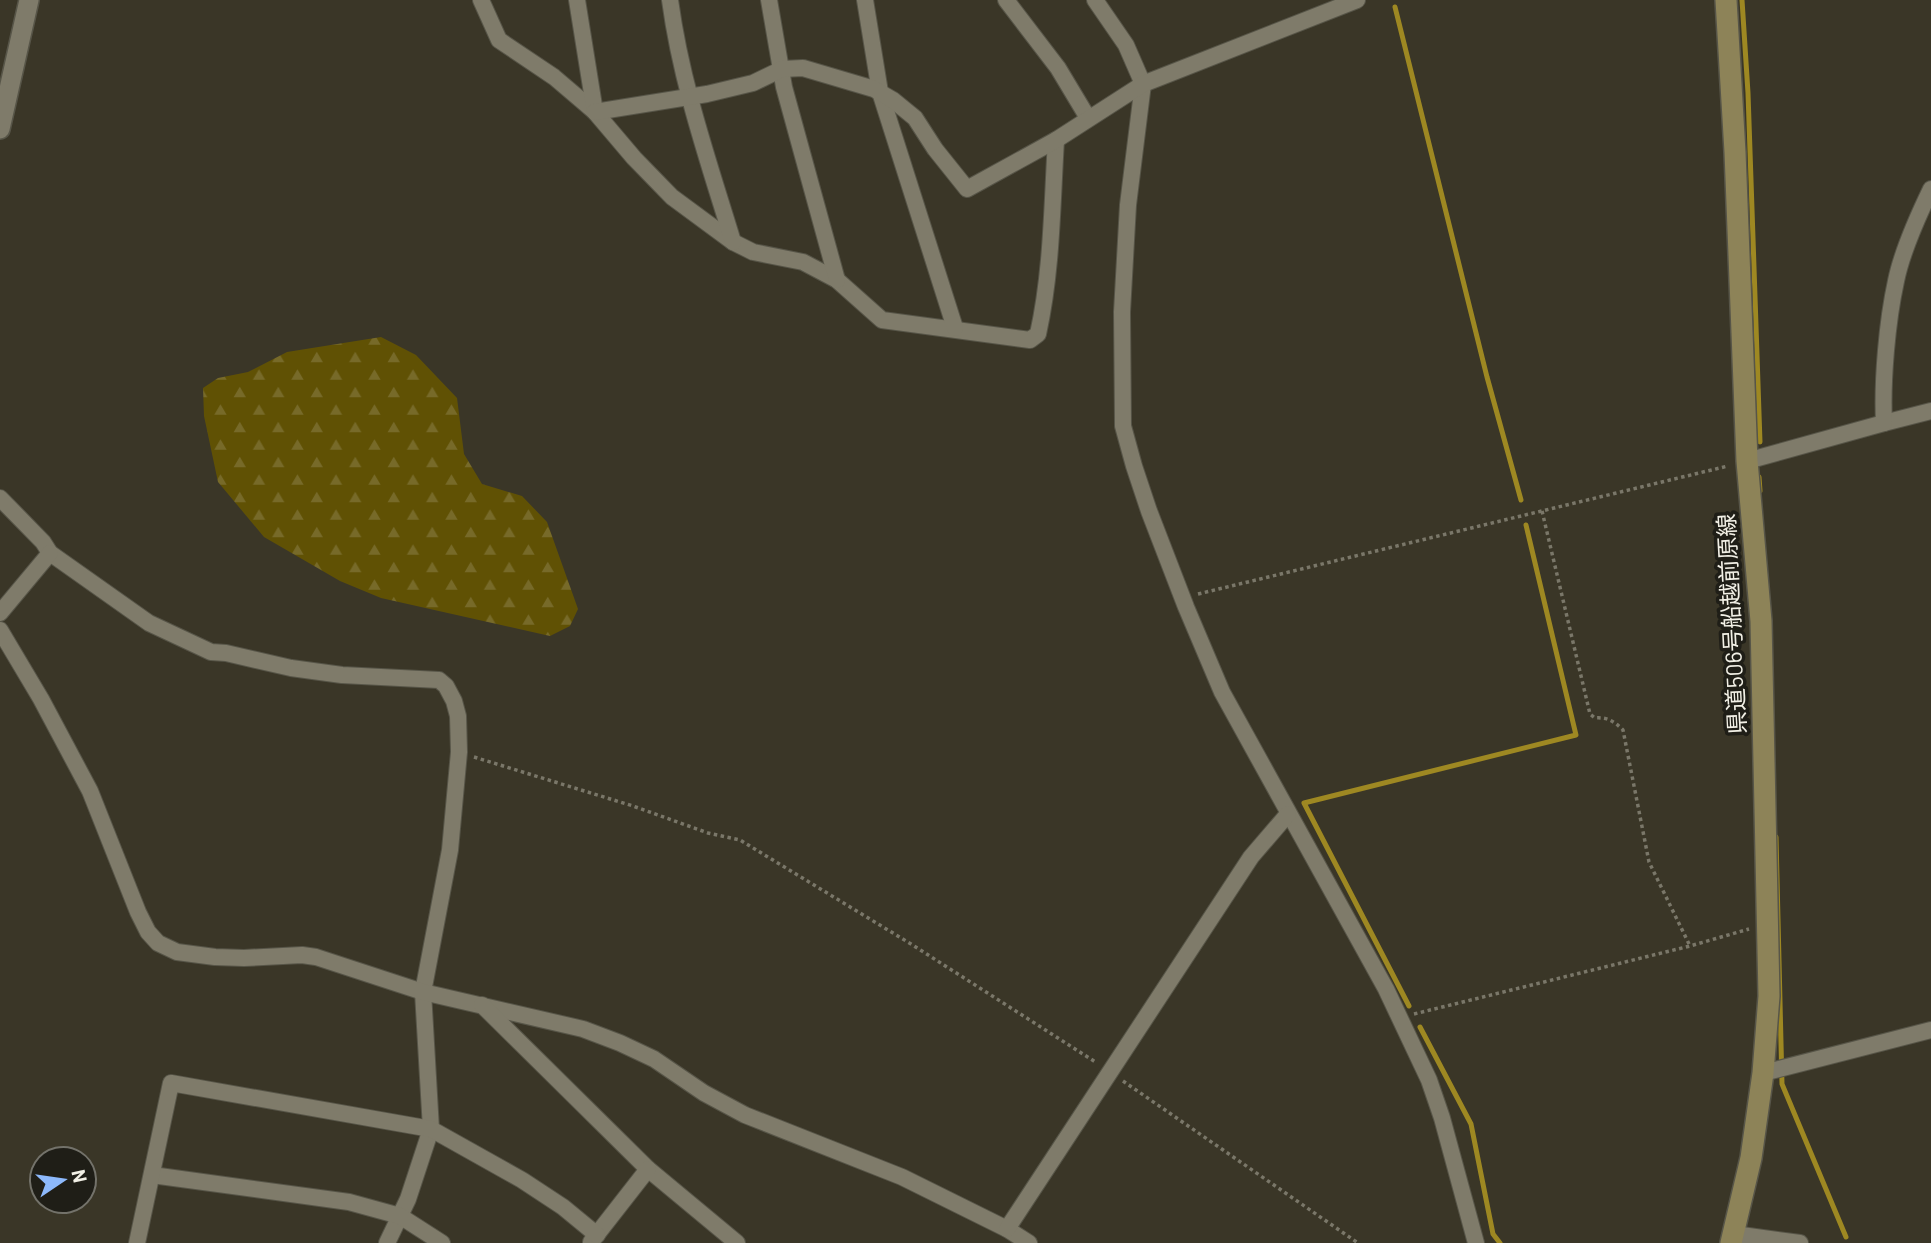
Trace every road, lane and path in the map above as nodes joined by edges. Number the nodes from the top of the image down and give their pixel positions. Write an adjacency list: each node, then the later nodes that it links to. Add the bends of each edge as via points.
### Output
1 (29, 0): 17 (street)
2 (481, 0): 15 (street, via 499,40)
3 (578, 0): 15 (street)
4 (670, 0): 14 (street)
5 (769, 0): 11 (street)
6 (865, 0): 13 (street)
7 (1006, 0): 16 (street, via 1058,68)
8 (1095, 0): 12 (street, via 1126,45)
9 (1357, 0): 12 (street)
10 (1726, 0): 25 (main road, 県道506号船越前原線)
11 (782, 69): 13 (street, via 829,74); 14 (street, via 752,83); 21 (street)
12 (1143, 83): 16 (street); 29 (street, via 1124,267 1123,426)
13 (880, 92): 18 (street, via 915,118 967,189); 22 (street)
14 (689, 96): 15 (street); 20 (street)
15 (595, 112): 20 (street, via 672,197)
16 (1088, 118): 18 (street)
17 (0, 129)
18 (1056, 141): 22 (street, via 1038,334 1030,340)
19 (1931, 189): 24 (street, via 1896,279)
20 (733, 242): 21 (street, via 754,252 803,262)
21 (837, 280): 22 (street, via 882,320)
22 (955, 328)
23 (1931, 411): 24 (street)
24 (1884, 423): 25 (street)
25 (1747, 461): 27 (path); 34 (main road, 県道506号船越前原線, via 1761,621)
26 (0, 498): 28 (street)
27 (1542, 511): 29 (path); 35 (path, via 1590,714 1623,730 1649,862)
28 (50, 553): 30 (street); 32 (street, via 149,623 211,652 342,675 439,680 454,701)
29 (1183, 598): 33 (street, via 1222,692)
30 (0, 613)
31 (0, 630): 36 (street, via 90,791 138,912 158,943 177,952 215,957 316,957)
32 (459, 752): 36 (street, via 450,850); 40 (path, via 740,840)
33 (1288, 814): 38 (street); 40 (street, via 1251,857)
34 (1768, 923): 35 (path); 41 (main road, 県道506号船越前原線)
35 (1690, 946): 38 (path)
36 (423, 992): 37 (street); 42 (street)
37 (482, 1005): 43 (street); 46 (street, via 583,1029 620,1043 745,1115 892,1173)
38 (1400, 1018): 55 (street, via 1442,1118)
39 (1931, 1030): 41 (street)
40 (1110, 1072): 46 (street); 54 (path)
41 (1763, 1073): 48 (main road, 県道506号船越前原線, via 1751,1158)
42 (431, 1129): 44 (street, via 172,1083); 45 (street); 47 (street, via 563,1207)
43 (648, 1169): 47 (street); 52 (street)
44 (152, 1175): 45 (street, via 349,1202); 49 (street)
45 (400, 1216): 50 (street); 51 (street)
46 (1007, 1229): 53 (street)
47 (594, 1239)
48 (1732, 1239): 56 (street)
49 (137, 1243)
50 (387, 1243)
51 (442, 1243)
52 (737, 1243)
53 (1029, 1243)
54 (1358, 1243)
55 (1476, 1243)
56 (1800, 1243)

